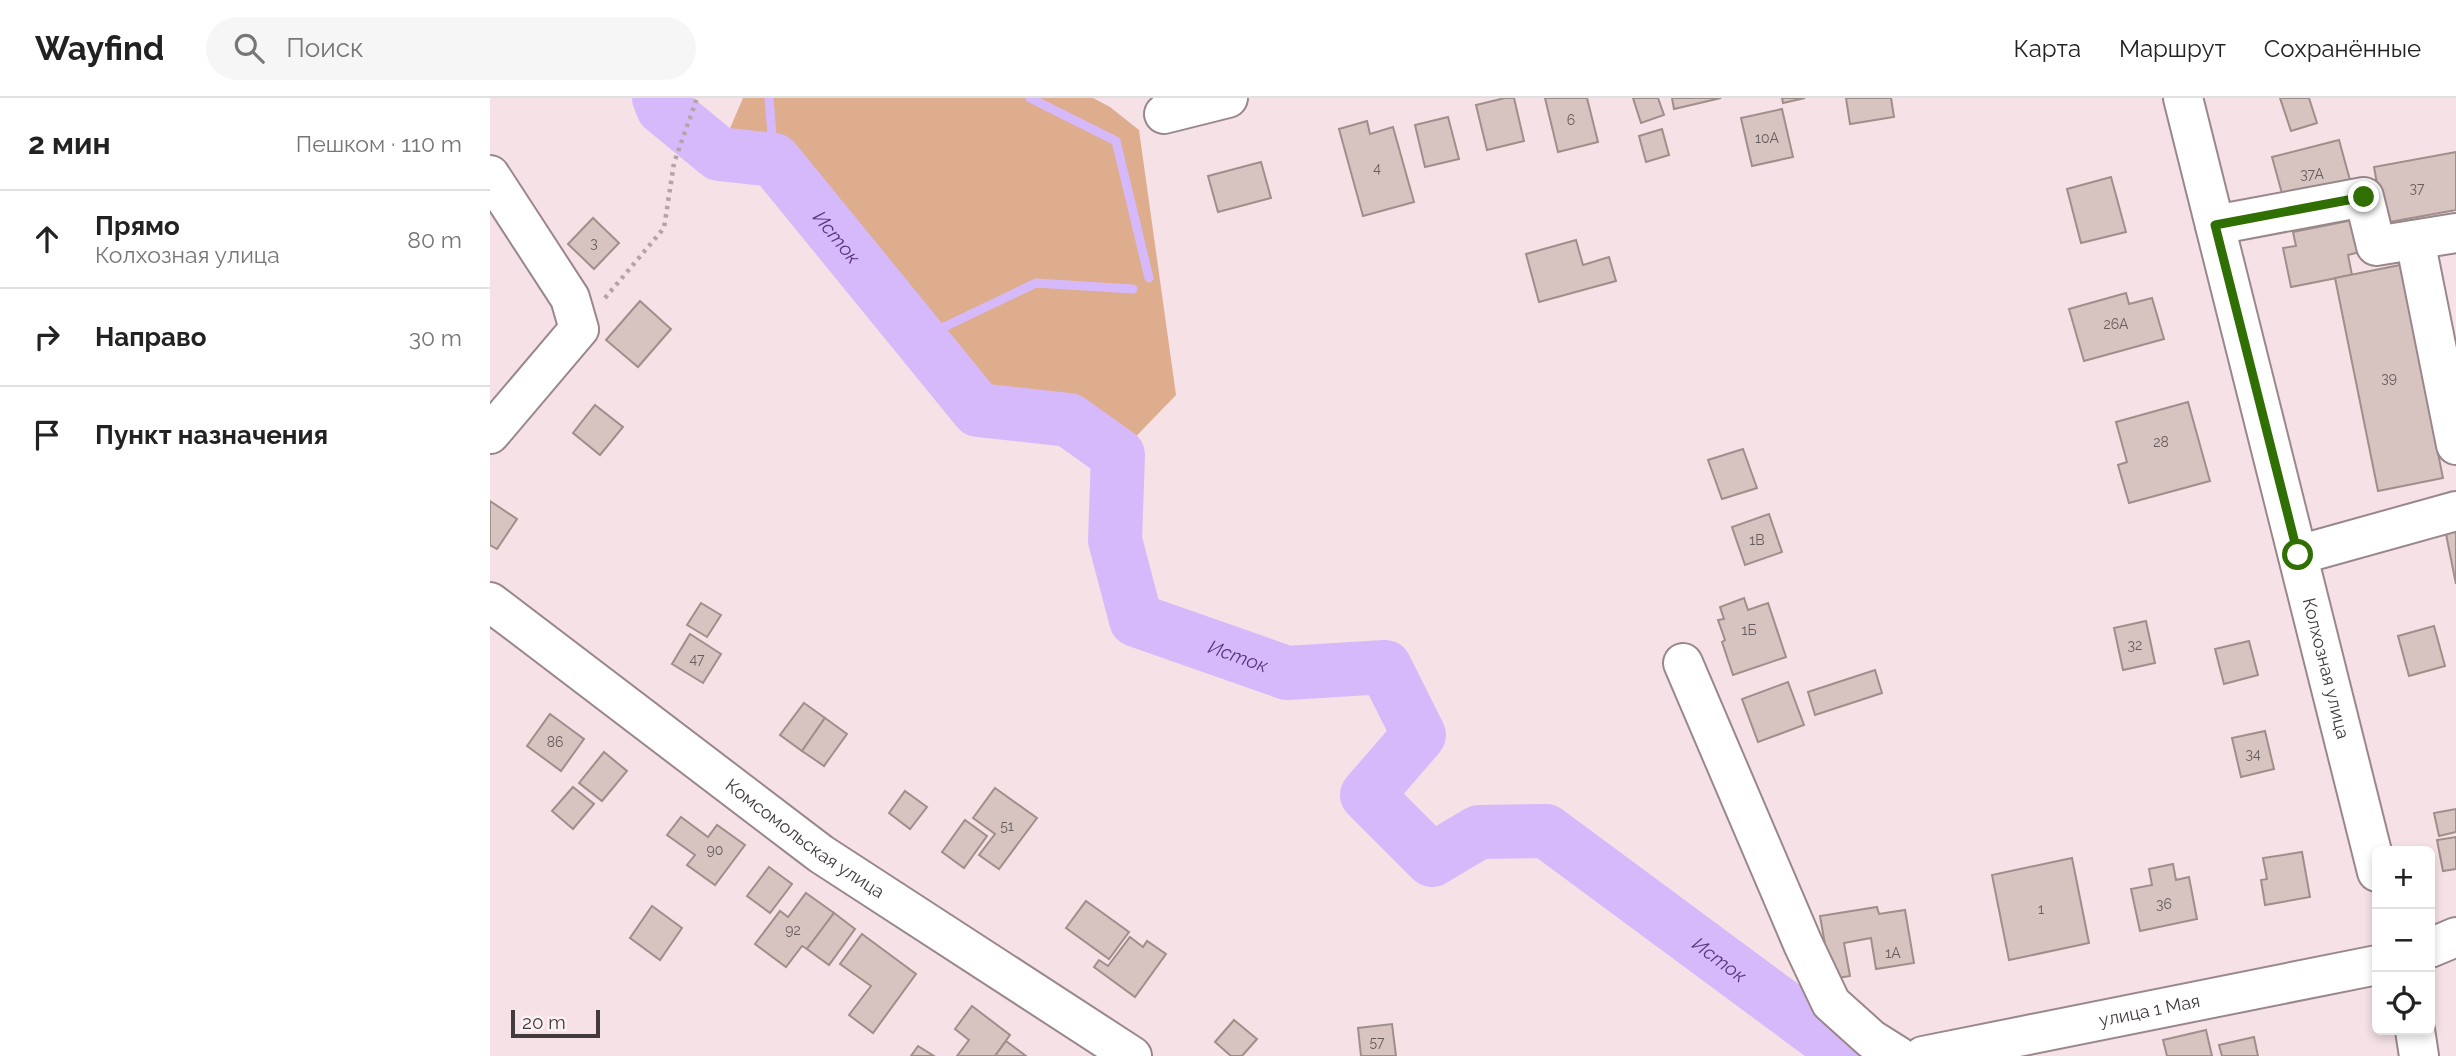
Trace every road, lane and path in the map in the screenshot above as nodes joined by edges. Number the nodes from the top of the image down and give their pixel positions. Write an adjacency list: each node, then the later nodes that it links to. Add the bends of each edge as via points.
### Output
1 (697, 98): 9 (path, via 674,163 664,228)
2 (1228, 98): 4 (street)
3 (2183, 98): 6 (street, Колхозная улица)
4 (1164, 114)
5 (490, 175): 9 (street, via 570,298)
6 (2215, 225): 8 (street, via 2364,197 2376,246); 13 (street, Колхозная улица)
7 (2456, 233): 8 (street)
8 (2415, 240): 11 (street)
9 (579, 328): 10 (street)
10 (490, 434)
11 (2456, 445)
12 (2456, 511): 13 (street)
13 (2298, 555): 16 (street, Колхозная улица)
14 (490, 601): 21 (street, Комсомольская улица, via 821,854)
15 (1683, 663): 22 (street, via 1831,1003)
16 (2372, 852)
17 (2456, 937): 18 (street)
18 (2435, 946)
19 (2372, 966): 23 (street, улица 1 Мая)
20 (2416, 1035): 24 (street)
21 (1132, 1056)
22 (1898, 1056)
23 (1923, 1056)
24 (2419, 1056)

